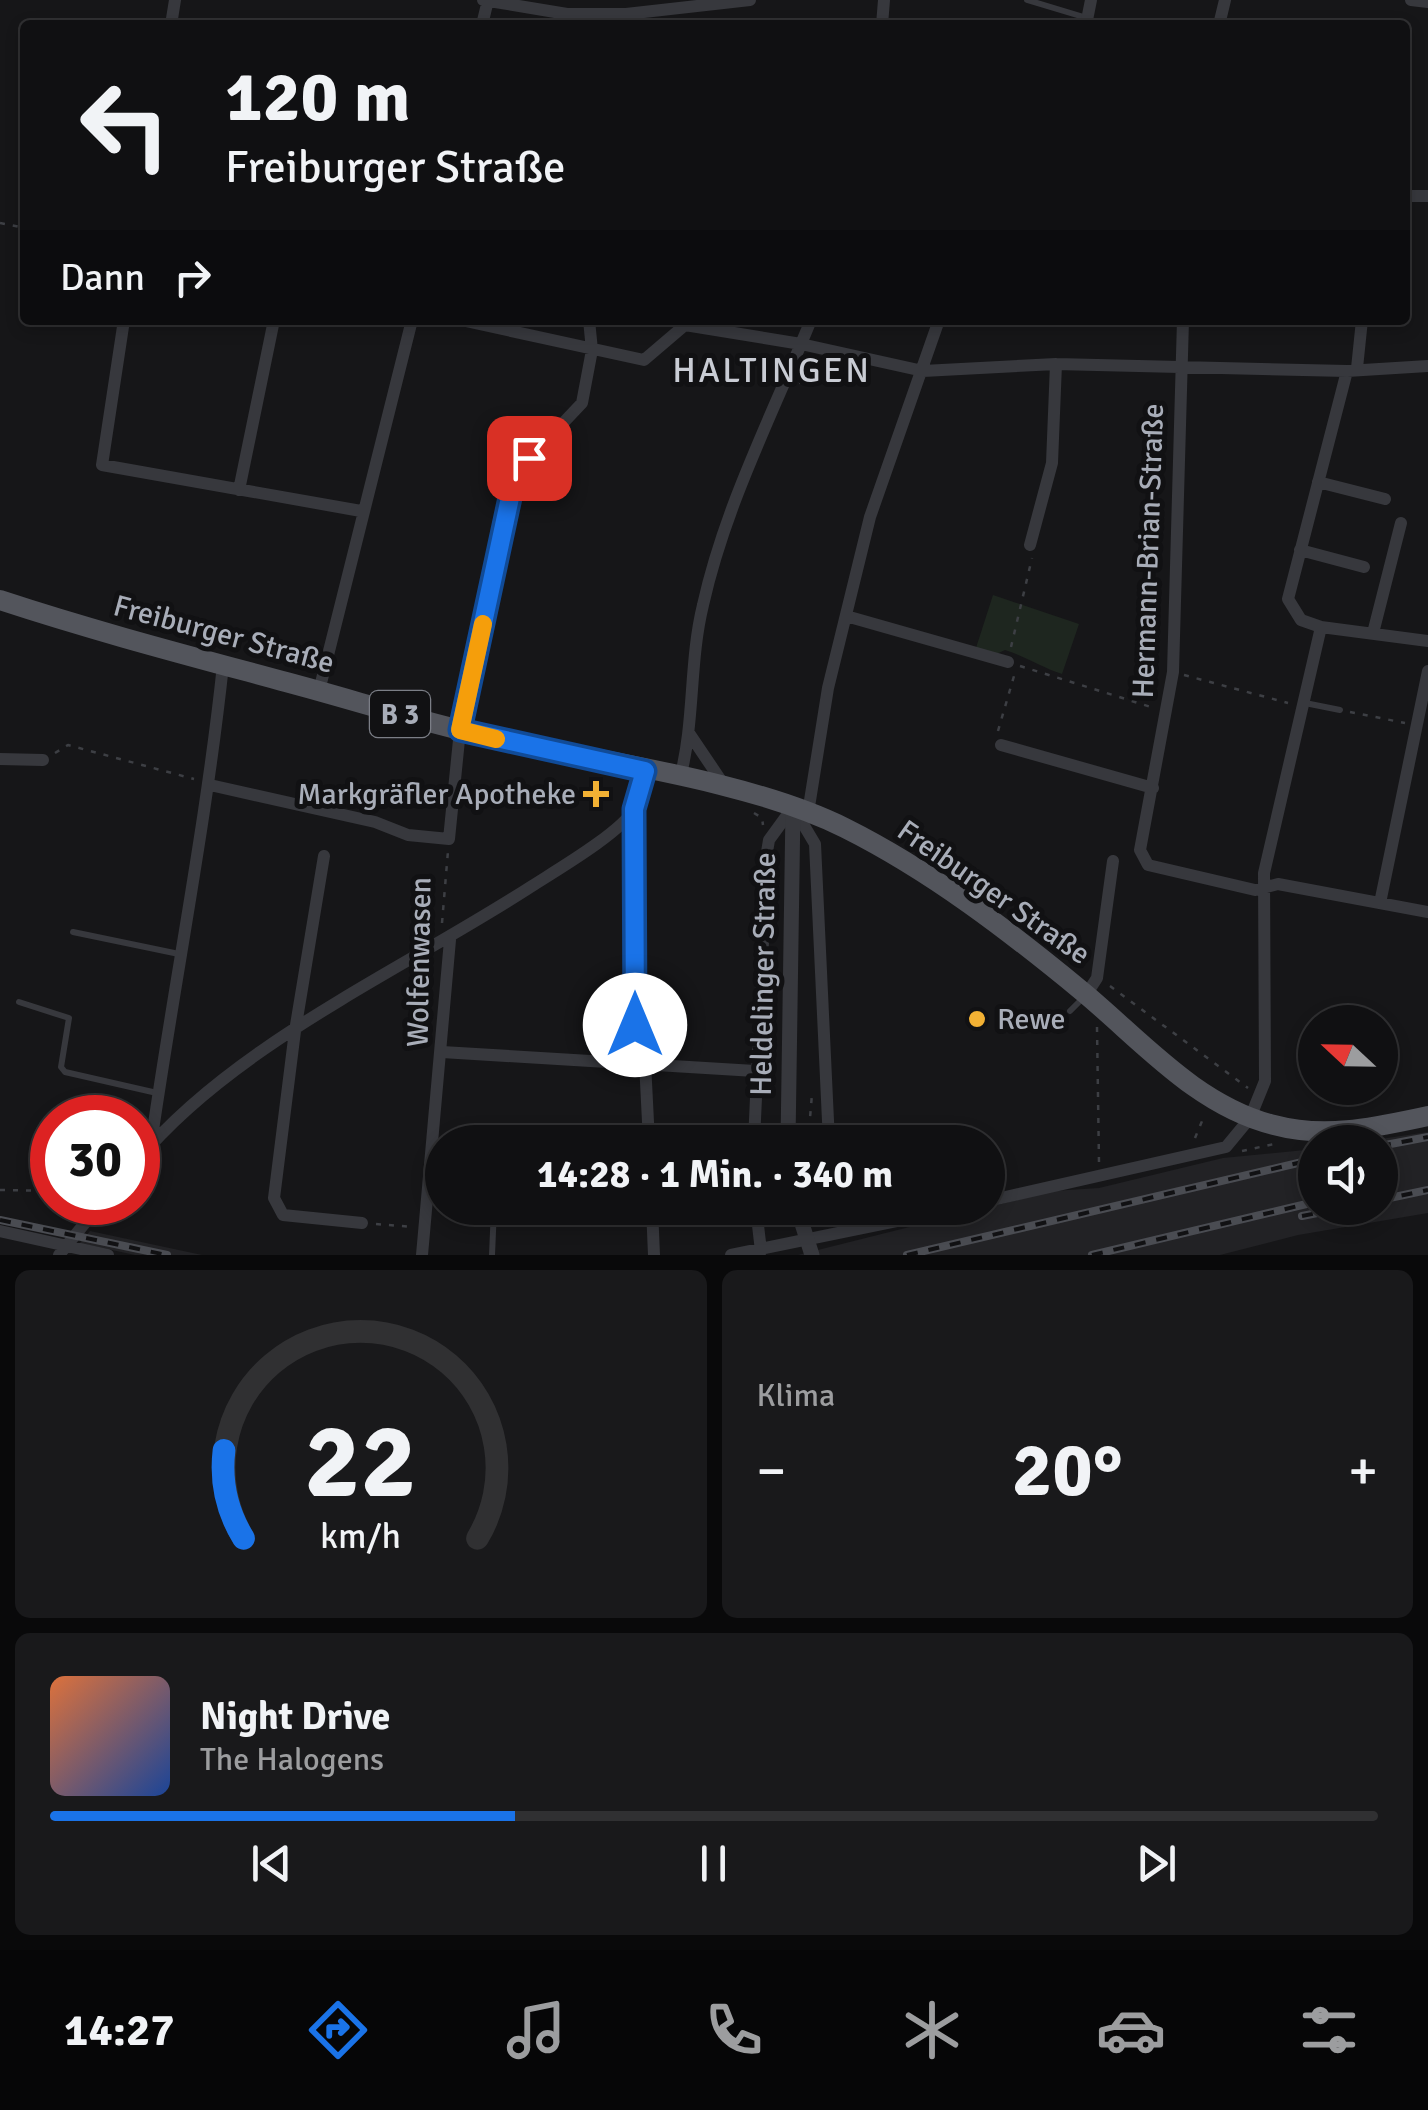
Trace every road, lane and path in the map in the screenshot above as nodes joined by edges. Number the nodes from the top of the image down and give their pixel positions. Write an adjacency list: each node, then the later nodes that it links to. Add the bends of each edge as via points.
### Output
1 (486, 0): 6 (street)
2 (750, 0): 7 (street)
3 (1027, 0): 8 (lane)
4 (1411, 0): 5 (street)
5 (1428, 2)
6 (593, 7): 7 (street)
7 (630, 13)
8 (1082, 20)
9 (123, 325): 28 (street, via 102,465)
10 (273, 325): 28 (street)
11 (411, 325): 30 (street)
12 (483, 325): 19 (street)
13 (590, 325): 19 (street, Wolfenwasen)
14 (809, 325): 18 (street)
15 (937, 325): 25 (street)
16 (1184, 325): 23 (street, Hermann-Brian-Straße)
17 (1361, 325): 24 (street)
18 (801, 344): 19 (street, via 685,326 644,360); 20 (street); 26 (street)
19 (592, 350): 49 (street, Wolfenwasen, via 582,403 529,458 511,493)
20 (861, 357): 25 (street); 26 (path, via 837,374)
21 (1056, 364): 23 (street); 25 (street); 32 (street, via 1052,463)
22 (1428, 366): 24 (street)
23 (1180, 368): 24 (street); 43 (street, Hermann-Brian-Straße)
24 (1352, 370): 27 (street)
25 (923, 371): 36 (street, via 870,517)
26 (783, 385): 50 (street, via 716,556 702,608 698,696)
27 (1318, 482): 29 (street); 33 (street)
28 (239, 490): 30 (street)
29 (1384, 499)
30 (361, 511): 44 (street)
31 (1401, 524): 38 (street)
32 (1030, 544): 40 (path, via 1034,552 1016,611)
33 (1300, 550): 34 (street); 37 (street, via 1288,599 1301,620)
34 (1364, 567)
35 (0, 600): 41 (main road, Freiburger Straße / B 3)
36 (846, 616): 40 (street); 60 (street)
37 (1320, 627): 38 (street); 45 (street)
38 (1373, 633): 39 (street)
39 (1428, 641)
40 (1013, 664): 47 (path); 51 (path, via 994,743)
41 (223, 665): 44 (main road, Freiburger Straße / B 3); 56 (street)
42 (1428, 671): 48 (street)
43 (1173, 672): 45 (path); 47 (street, Hermann-Brian-Straße)
44 (320, 691): 49 (main road, Freiburger Straße / B 3)
45 (1303, 705): 46 (lane); 64 (street, via 1264,873)
46 (1340, 710): 48 (path)
47 (1167, 711): 57 (street, Hermann-Brian-Straße)
48 (1417, 725): 65 (street)
49 (460, 730): 54 (main road, Freiburger Straße / B 3); 61 (street, Wolfenwasen)
50 (689, 733): 55 (street); 58 (street)
51 (1001, 745): 57 (street)
52 (0, 758): 53 (street)
53 (44, 760): 56 (path, via 68,744)
54 (645, 771): 55 (main road, Freiburger Straße / B 3); 59 (street)
55 (680, 778): 58 (main road, Freiburger Straße / B 3)
56 (210, 784): 61 (street); 69 (street)
57 (1153, 788): 64 (street, Hermann-Brian-Straße, via 1140,850 1148,865 1255,890)
58 (728, 790): 60 (main road, Freiburger Straße / B 3)
59 (634, 809): 68 (street, via 585,853); 76 (street)
60 (801, 810): 70 (main road, Freiburger Straße / B 3, via 846,828 940,884); 77 (street, via 769,840); 84 (street, Heldelinger Straße); 85 (street, via 816,856)
61 (448, 840): 68 (path, Wolfenwasen, via 441,937)
62 (324, 856): 74 (street)
63 (1113, 861): 70 (street, Freiburger Straße)
64 (1268, 887): 65 (street, Hermann-Brian-Straße); 79 (street)
65 (1380, 903): 66 (street, Hermann-Brian-Straße)
66 (1428, 912)
67 (72, 932): 69 (lane)
68 (450, 940): 74 (street); 75 (street, Wolfenwasen)
69 (179, 954): 78 (street)
70 (1091, 986): 72 (lane); 79 (path); 81 (main road, Freiburger Straße / B 3, via 1188,1082)
71 (18, 1002): 78 (lane, via 70,1018 60,1067 65,1072)
72 (1070, 1011)
73 (1099, 1020): 89 (path)
74 (295, 1030): 86 (street); 93 (street, via 275,1205 292,1217)
75 (442, 1052): 76 (street); 100 (street, Wolfenwasen)
76 (640, 1062): 77 (street); 82 (street)
77 (755, 1071): 83 (street)
78 (158, 1093)
79 (1260, 1097): 81 (street)
80 (1428, 1116): 81 (main road, Freiburger Straße / B 3, via 1337,1132)
81 (1250, 1118): 88 (street)
82 (646, 1125)
83 (754, 1125)
84 (789, 1125)
85 (828, 1125)
86 (160, 1136)
87 (1283, 1142): 88 (path, via 1230,1153)
88 (1226, 1147): 89 (street)
89 (1099, 1178): 92 (street)
90 (0, 1190): 91 (path)
91 (30, 1191)
92 (1005, 1197)
93 (362, 1223): 100 (path)
94 (83, 1225): 102 (street)
95 (493, 1225): 106 (lane)
96 (653, 1225): 107 (street)
97 (758, 1225): 103 (street)
98 (802, 1225): 109 (street)
99 (871, 1225): 103 (street)
100 (424, 1228): 105 (street, Wolfenwasen)
101 (0, 1231): 102 (street)
102 (62, 1250): 104 (street)
103 (761, 1251): 108 (street)
104 (108, 1255)
105 (422, 1255)
106 (492, 1255)
107 (654, 1255)
108 (731, 1255)
109 (812, 1255)

